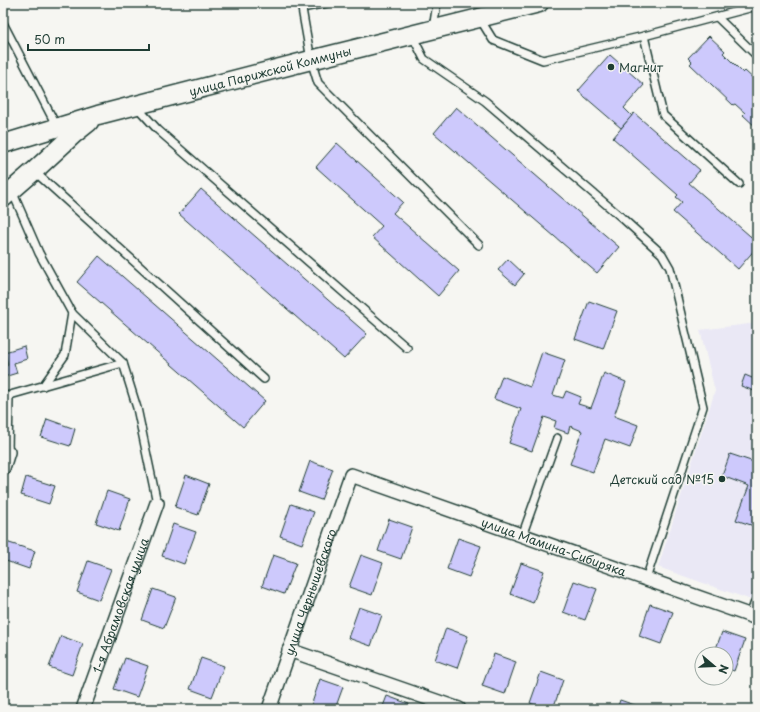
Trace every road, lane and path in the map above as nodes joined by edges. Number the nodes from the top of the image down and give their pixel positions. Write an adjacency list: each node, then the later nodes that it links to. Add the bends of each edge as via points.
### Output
1 (326, 3): 4 (lane)
2 (437, 3): 9 (lane)
3 (539, 3): 7 (main road, улица Парижской Коммуны)
4 (301, 6): 13 (lane)
5 (757, 6): 6 (lane)
6 (717, 17): 11 (lane); 12 (lane)
7 (480, 18): 9 (main road, улица Парижской Коммуны); 11 (lane, via 492,40 543,60)
8 (3, 23): 16 (lane)
9 (433, 29): 10 (main road, улица Парижской Коммуны)
10 (412, 35): 13 (main road, улица Парижской Коммуны); 34 (lane, via 424,59 485,101 662,254 670,268 703,407)
11 (644, 36): 19 (lane, via 663,115)
12 (757, 56)
13 (311, 60): 14 (main road, улица Парижской Коммуны); 21 (lane, via 318,83)
14 (136, 106): 15 (main road, улица Парижской Коммуны); 23 (lane, via 158,130)
15 (98, 115): 16 (main road, улица Парижской Коммуны); 18 (main road)
16 (57, 127): 17 (main road, улица Парижской Коммуны)
17 (3, 144)
18 (34, 171): 20 (main road); 25 (lane)
19 (739, 184)
20 (7, 194): 22 (lane)
21 (479, 245)
22 (72, 313): 24 (lane); 26 (lane, via 65,355)
23 (407, 348)
24 (123, 363): 26 (lane); 32 (lane, via 137,408)
25 (264, 379)
26 (43, 386): 27 (lane)
27 (6, 397): 29 (lane)
28 (557, 438): 33 (lane)
29 (8, 452): 30 (street)
30 (3, 468)
31 (351, 476): 33 (street, улица Мамина-Сибиряка); 37 (street, улица Чернышевского)
32 (157, 503): 38 (street, 1-я Абрамовская улица)
33 (522, 536): 34 (street, улица Мамина-Сибиряка)
34 (646, 579): 36 (street, улица Мамина-Сибиряка)
35 (757, 596): 36 (lane)
36 (753, 617)
37 (289, 650): 39 (street, улица Чернышевского); 40 (street)
38 (83, 709)
39 (269, 709)
40 (459, 709)

